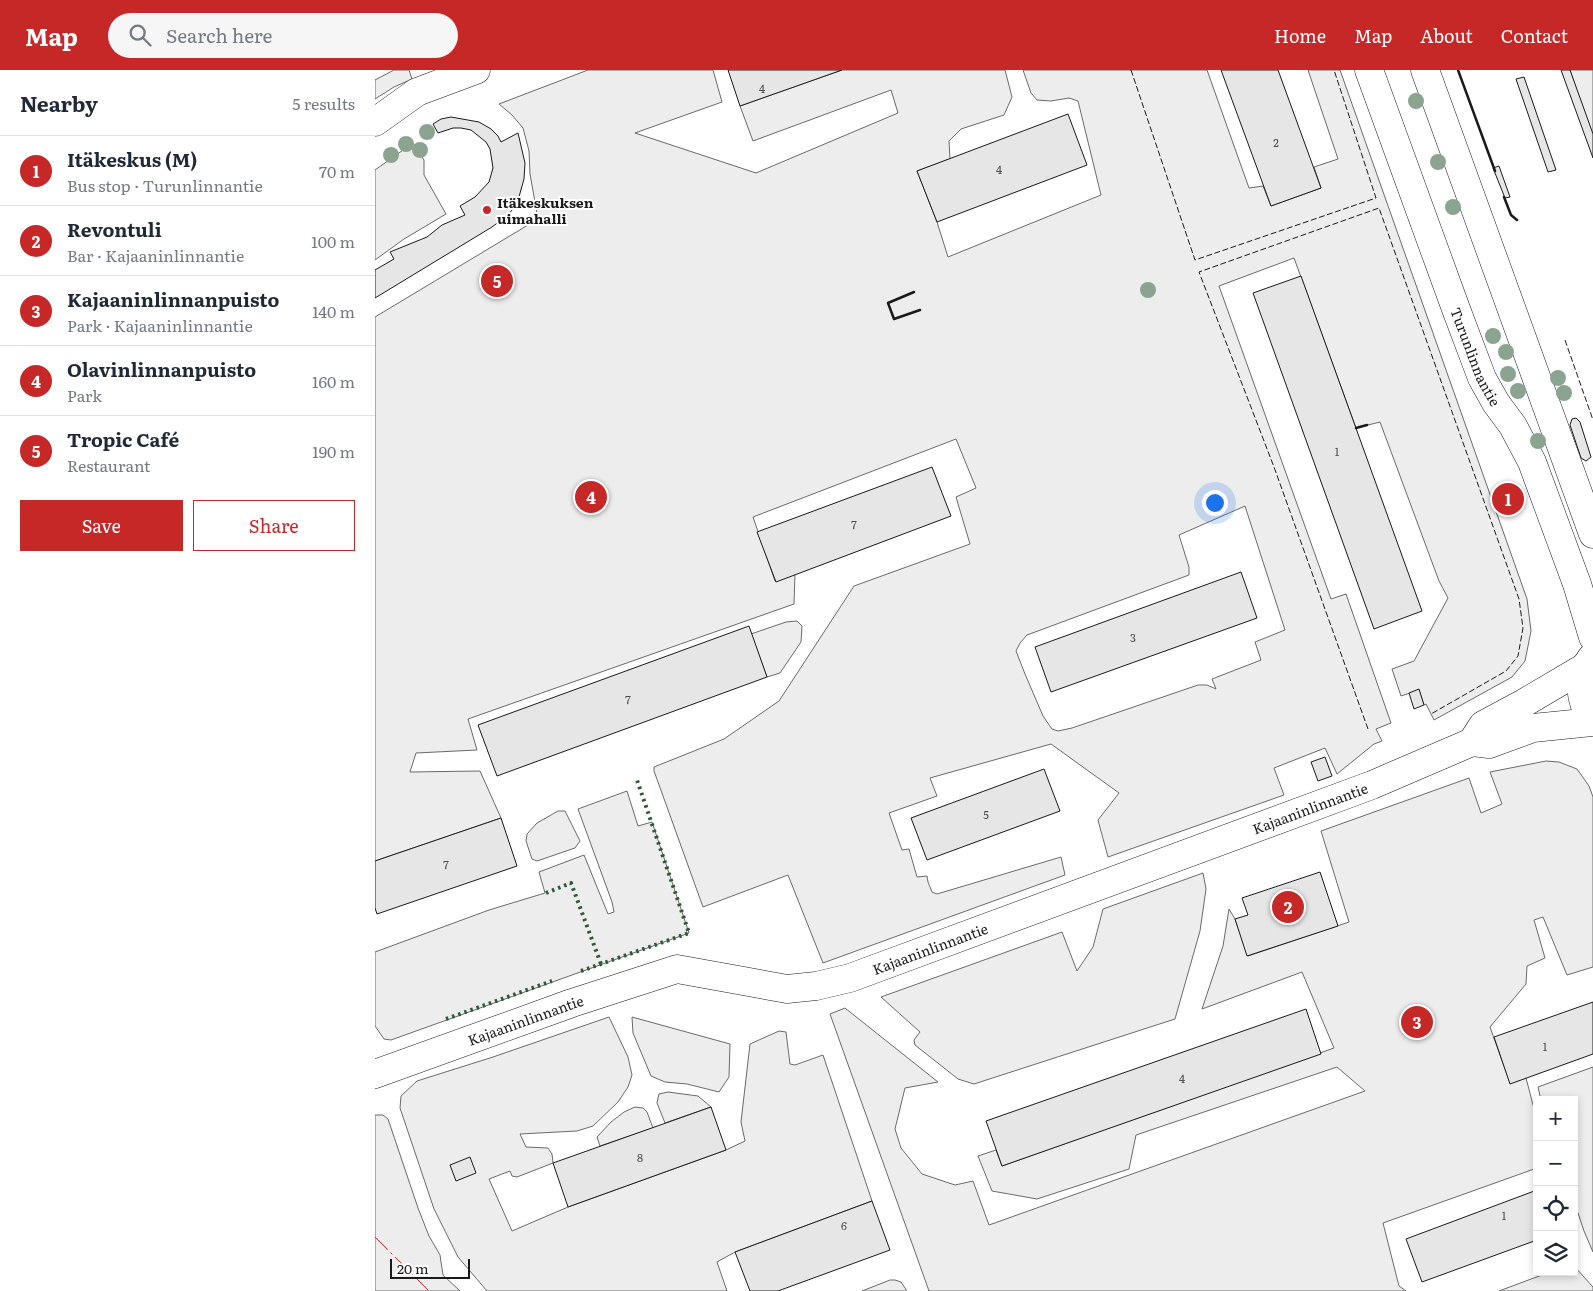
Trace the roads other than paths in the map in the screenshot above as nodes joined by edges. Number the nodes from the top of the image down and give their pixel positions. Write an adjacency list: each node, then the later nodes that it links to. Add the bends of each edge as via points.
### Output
1 (476, 70): 4 (street, via 417,92)
2 (1369, 70): 6 (street, Turunlinnantie, via 1483,378 1532,462)
3 (1425, 70): 5 (street)
4 (375, 122)
5 (1593, 534)
6 (1593, 637)
7 (1589, 661): 8 (street, via 1581,695); 9 (street, Kajaaninlinnantie, via 1483,725)
8 (1593, 721): 9 (street, Kajaaninlinnantie, via 1533,728 1489,744)
9 (1472, 742): 10 (street, Kajaaninlinnantie, via 1372,786 849,978 787,989 677,969)
10 (375, 1074)

